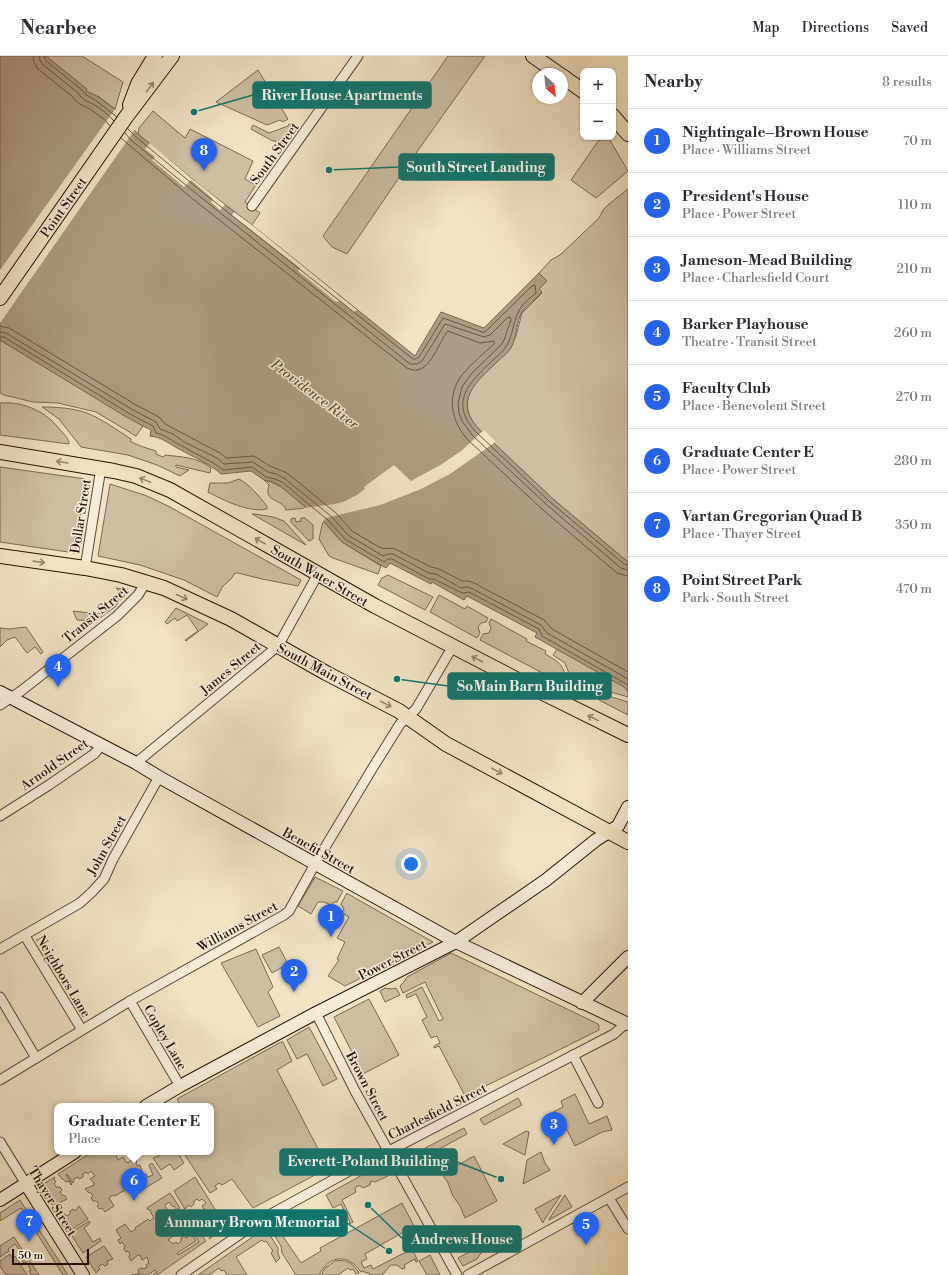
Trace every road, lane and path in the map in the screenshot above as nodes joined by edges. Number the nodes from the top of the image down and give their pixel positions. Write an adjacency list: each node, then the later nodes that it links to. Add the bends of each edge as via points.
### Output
1 (155, 56): 8 (main road, Point Street, via 138,84)
2 (172, 56): 8 (main road, Point Street, one-way to 2)
3 (358, 56): 11 (street, South Street)
4 (533, 56): 5 (main road)
5 (550, 68)
6 (568, 80): 7 (main road)
7 (580, 89)
8 (126, 117): 12 (main road, Point Street)
9 (616, 120): 10 (main road)
10 (628, 134)
11 (252, 206)
12 (0, 298)
13 (0, 452): 14 (main road, South Water Street, one-way to 13)
14 (101, 468): 16 (street, Dollar Street); 17 (main road, South Water Street, one-way to 14, via 170,490 136,476)
15 (0, 556): 16 (main road, South Main Street, one-way to 16)
16 (85, 568): 18 (main road, South Main Street)
17 (318, 574): 19 (street, James Street); 20 (main road, South Water Street)
18 (146, 582): 19 (main road, South Main Street, one-way to 19, via 227,617); 21 (street, Transit Street, via 138,595 117,616)
19 (278, 646): 22 (main road, South Main Street, one-way to 22); 25 (street, James Street)
20 (453, 646): 22 (street, Williams Street, via 416,709); 23 (main road, South Water Street, one-way to 20)
21 (4, 699): 24 (street, Benefit Street)
22 (408, 716): 29 (main road, South Main Street, one-way to 29, via 446,744); 31 (street, Williams Street, via 400,724)
23 (628, 735)
24 (102, 745): 25 (street, Benefit Street); 28 (street, Arnold Street, via 94,754 56,781)
25 (136, 764): 26 (street, Benefit Street)
26 (159, 777): 31 (street, Benefit Street); 32 (street, John Street, via 104,879 80,903)
27 (628, 807): 29 (street, Power Street, via 618,826)
28 (0, 816)
29 (610, 832): 30 (main road, South Main Street); 33 (street, Power Street)
30 (628, 842)
31 (315, 864): 33 (street, Benefit Street); 37 (street, Williams Street, via 290,911 284,916)
32 (25, 936): 34 (street, John Street); 41 (street, Neighbors Lane)
33 (456, 942): 38 (street, Benefit Street); 39 (street, Power Street)
34 (0, 949)
35 (628, 957): 38 (street)
36 (0, 997): 43 (street)
37 (130, 1001): 41 (street, Williams Street); 45 (street, Copley Lane)
38 (582, 1003): 40 (street, Benefit Street)
39 (316, 1013): 45 (street, Power Street); 49 (street, Brown Street)
40 (627, 1024): 42 (street, Charlesfield Street)
41 (82, 1030): 43 (street, Williams Street)
42 (573, 1056): 47 (street); 49 (street, Charlesfield Street)
43 (36, 1058): 44 (street, Williams Street)
44 (0, 1080)
45 (180, 1086): 46 (street, Power Street)
46 (151, 1103)
47 (598, 1103)
48 (0, 1142): 51 (street, Thayer Street)
49 (388, 1151): 57 (street, Charlesfield Street, via 262,1219); 58 (street, Brown Street)
50 (70, 1155): 51 (street)
51 (26, 1184): 54 (street); 56 (street, Thayer Street)
52 (628, 1188): 53 (street)
53 (609, 1198): 55 (street); 59 (street)
54 (0, 1200)
55 (628, 1229)
56 (83, 1275)
57 (181, 1275)
58 (457, 1275)
59 (468, 1275)

